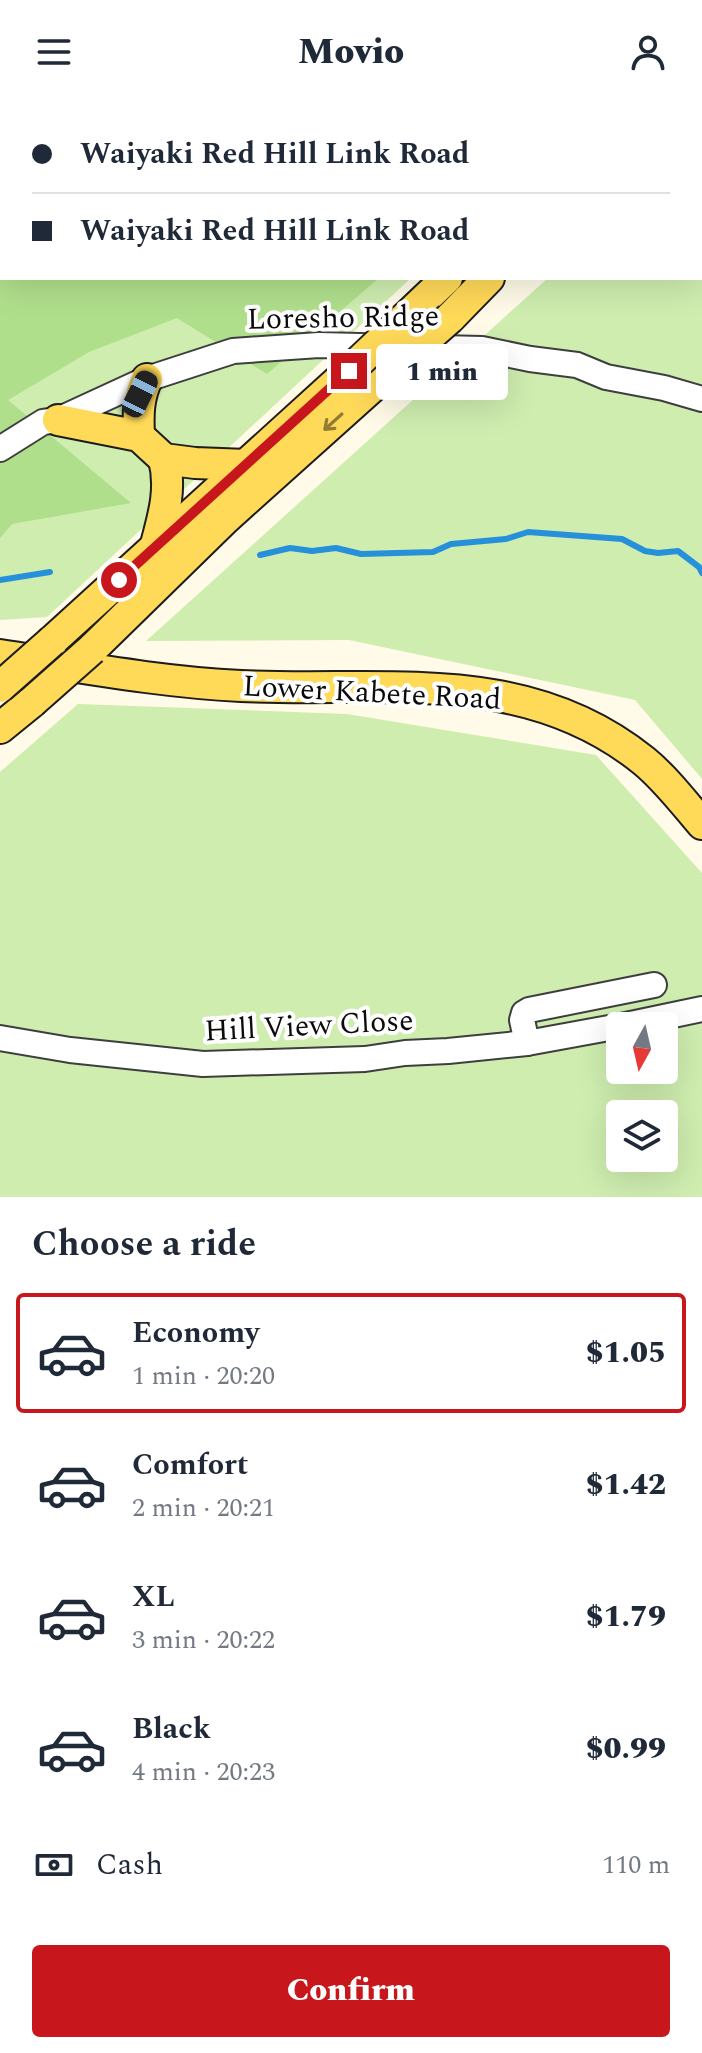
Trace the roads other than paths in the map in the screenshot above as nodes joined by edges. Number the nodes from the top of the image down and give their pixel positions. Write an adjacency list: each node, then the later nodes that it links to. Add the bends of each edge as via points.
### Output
1 (445, 280): 9 (main road, bridge)
2 (487, 280): 13 (main road, one-way to 13, bridge, via 225,519 92,649)
3 (147, 379): 4 (street, Loresho Ridge, via 233,351 319,345 482,349 577,365); 5 (street, Loresho Ridge); 6 (main road, via 140,394)
4 (702, 399)
5 (58, 420): 6 (main road); 7 (street, Loresho Ridge, via 43,422)
6 (139, 436): 8 (main road)
7 (0, 449)
8 (164, 459): 9 (main road); 10 (main road, via 168,487)
9 (247, 465): 10 (main road)
10 (155, 548): 12 (main road, bridge)
11 (0, 655): 14 (main road, Lower Kabete Road, via 178,681 444,689 522,700 567,715 618,742 647,763)
12 (0, 688)
13 (0, 728)
14 (702, 824)
15 (654, 985): 20 (street, via 529,1010 522,1020)
16 (702, 1009): 17 (street, Hill View Close)
17 (678, 1014)
18 (606, 1029): 20 (street, Hill View Close)
19 (0, 1038): 20 (street, Hill View Close, via 203,1064 365,1059)
20 (527, 1043)

